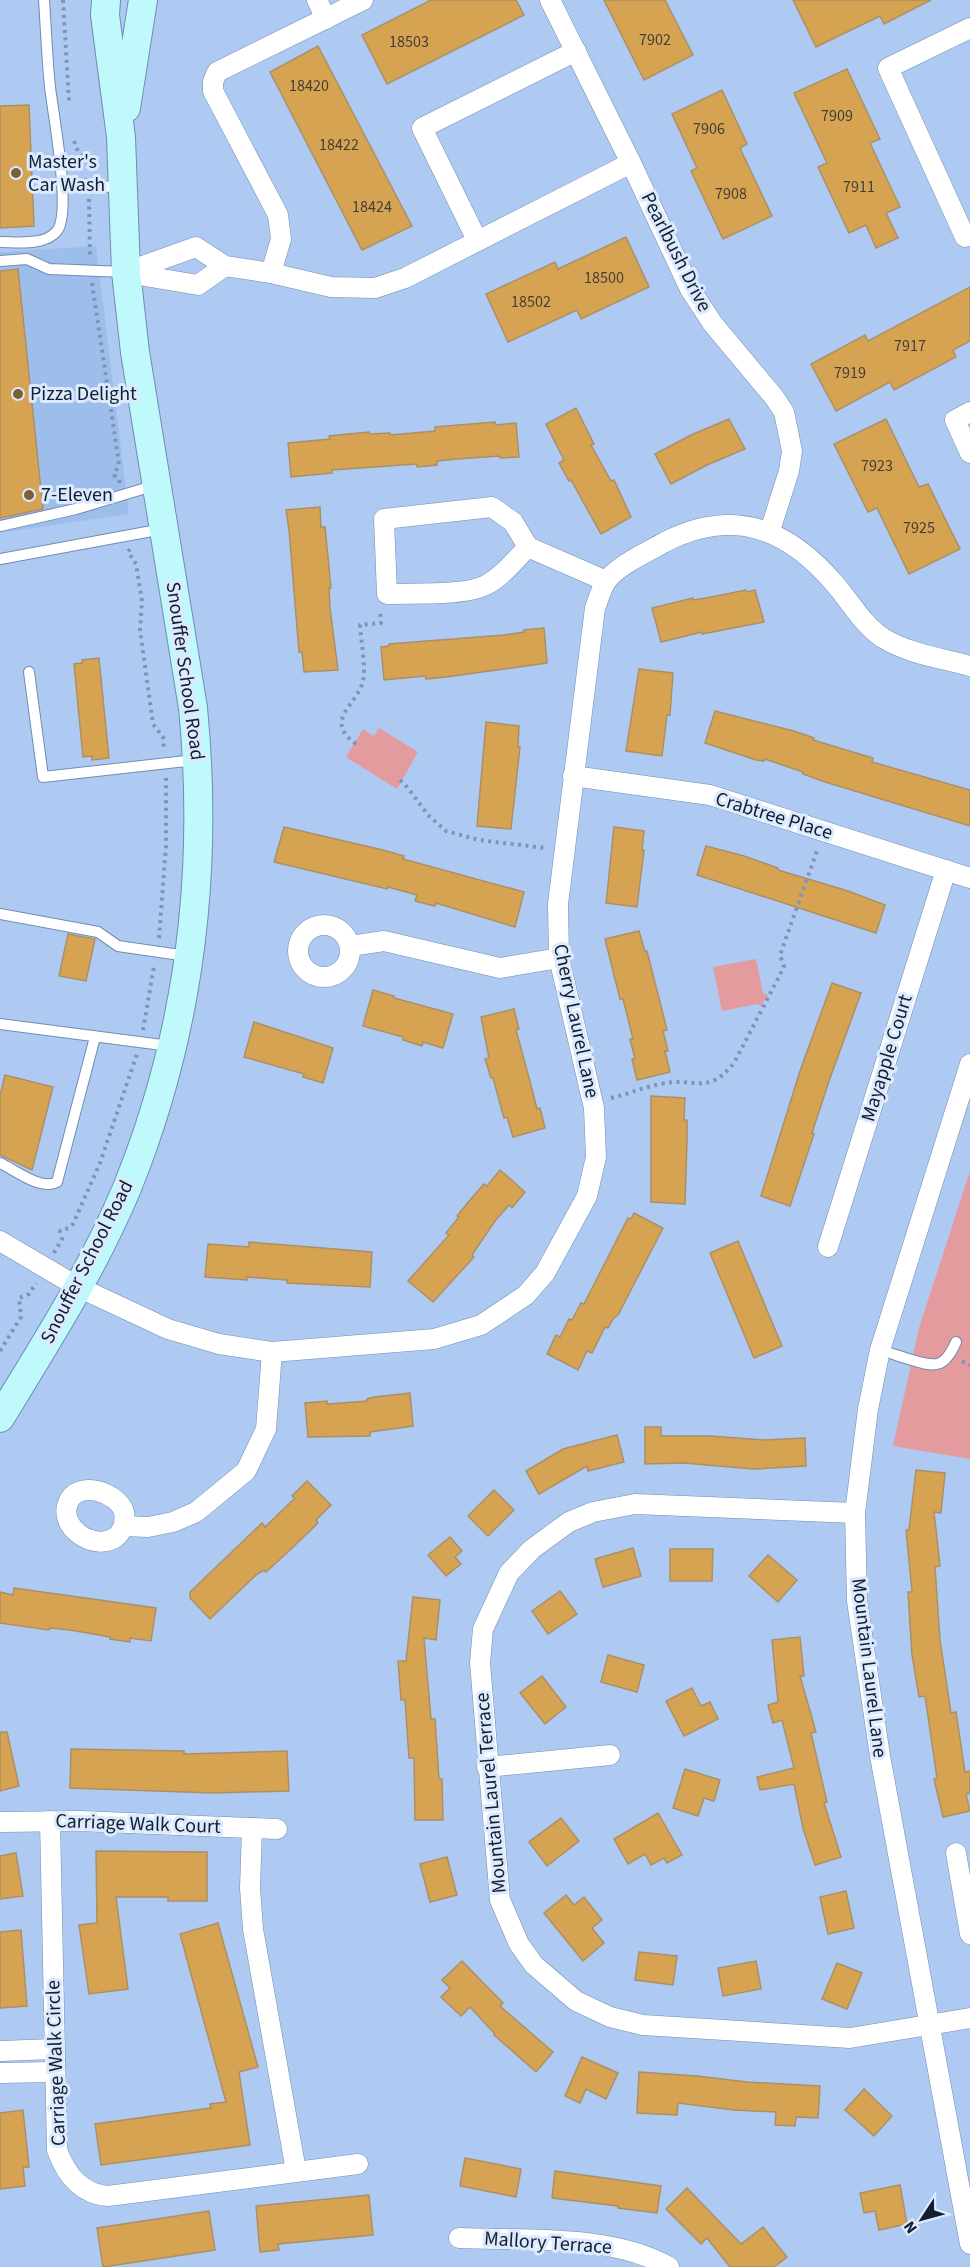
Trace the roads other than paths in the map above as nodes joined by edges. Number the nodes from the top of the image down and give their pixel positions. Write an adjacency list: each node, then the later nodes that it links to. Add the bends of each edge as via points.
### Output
1 (44, 0): 12 (lane)
2 (106, 0): 10 (main road, Snouffer School Road)
3 (143, 0): 10 (main road, Snouffer School Road)
4 (316, 0): 7 (street)
5 (363, 0): 7 (street)
6 (550, 0): 9 (street, Pearlbush Drive)
7 (326, 19): 20 (street, via 217,72 213,82 213,91 278,215 281,239)
8 (970, 28): 14 (street, via 888,68 965,237)
9 (576, 51): 11 (street, Pearlbush Drive); 15 (street, via 422,128)
10 (121, 137): 13 (main road, Snouffer School Road)
11 (631, 163): 15 (street); 26 (street, Pearlbush Drive, via 690,289 784,412 792,451)
12 (62, 182): 13 (lane); 16 (lane, via 62,220 56,232 45,239)
13 (122, 188): 19 (main road, Snouffer School Road)
14 (970, 235)
15 (477, 240): 20 (street, via 405,278 375,288 331,287)
16 (0, 242)
17 (0, 261): 19 (lane, via 27,259 50,269)
18 (225, 266): 19 (street, via 198,285); 19 (street, via 196,247); 20 (street)
19 (126, 272): 23 (main road, Snouffer School Road)
20 (271, 273)
21 (970, 412): 22 (street, via 955,420)
22 (970, 453)
23 (156, 485): 24 (lane); 25 (main road, Snouffer School Road)
24 (0, 526)
25 (164, 528): 28 (lane); 32 (main road, Snouffer School Road)
26 (770, 531): 29 (street, Cherry Laurel Lane, via 729,524 680,534 632,559); 30 (street, Cherry Laurel Lane, via 814,559 883,637 912,651)
27 (528, 547): 27 (street, via 513,522 492,507 384,519 387,594 474,590 500,575); 29 (street)
28 (0, 559)
29 (606, 581): 33 (street, Cherry Laurel Lane, via 595,608)
30 (970, 666)
31 (29, 672): 32 (lane, via 43,777)
32 (198, 760): 38 (main road, Snouffer School Road, via 200,836)
33 (573, 776): 34 (street, Crabtree Place, via 710,795); 39 (street, Cherry Laurel Lane, via 558,904)
34 (946, 870): 35 (street, Crabtree Place); 46 (street, Mayapple Court)
35 (970, 878)
36 (0, 914): 38 (lane, via 98,932 118,946)
37 (350, 946): 39 (street, via 384,941 500,968)
38 (190, 957): 42 (main road, Snouffer School Road)
39 (559, 958): 50 (street, Cherry Laurel Lane, via 593,1102 596,1157 586,1196 545,1273 526,1295 481,1325 434,1339)
40 (0, 1024): 41 (lane)
41 (95, 1037): 42 (lane); 44 (lane, via 57,1182 42,1185)
42 (173, 1046): 47 (main road, Snouffer School Road, via 126,1189)
43 (969, 1068): 49 (street, Mountain Laurel Lane)
44 (0, 1163)
45 (0, 1241): 47 (street, Cherry Laurel Lane)
46 (828, 1247)
47 (78, 1287): 50 (street, Cherry Laurel Lane, via 168,1329 219,1344); 51 (main road, Snouffer School Road)
48 (956, 1342): 49 (lane, via 942,1363 932,1366)
49 (880, 1350): 52 (street, Mountain Laurel Lane, via 867,1409)
50 (272, 1352): 53 (street, via 266,1429 246,1471 196,1512 165,1524)
51 (0, 1418)
52 (855, 1513): 55 (street, Mountain Laurel Terrace, via 635,1504 593,1512 569,1522 532,1549 509,1573 483,1629 480,1663); 63 (street, Mountain Laurel Lane, via 857,1601 880,1756)
53 (124, 1526)
54 (610, 1755): 55 (street)
55 (488, 1767): 63 (street, Mountain Laurel Terrace, via 500,1900 519,1944 534,1965 576,2001 610,2017 643,2025 850,2038)
56 (50, 1821): 57 (street, Carriage Walk Court); 58 (street, Carriage Walk Court); 64 (street, Carriage Walk Circle)
57 (0, 1822)
58 (252, 1828): 59 (street, Carriage Walk Court); 69 (street, via 253,1929)
59 (277, 1829)
60 (956, 1853): 61 (street)
61 (970, 1934)
62 (970, 2018): 63 (street, Mountain Laurel Terrace)
63 (929, 2025): 71 (street, Mountain Laurel Lane)
64 (54, 2049): 65 (street); 66 (street, Carriage Walk Circle)
65 (0, 2051)
66 (54, 2072): 67 (street); 69 (street, Carriage Walk Circle, via 57,2150 71,2178 90,2192 108,2196)
67 (0, 2073)
68 (358, 2164): 69 (street, Carriage Walk Circle)
69 (296, 2171)
70 (459, 2238): 72 (street, Mallory Terrace, via 598,2244 630,2250)
71 (970, 2244)
72 (669, 2267)

